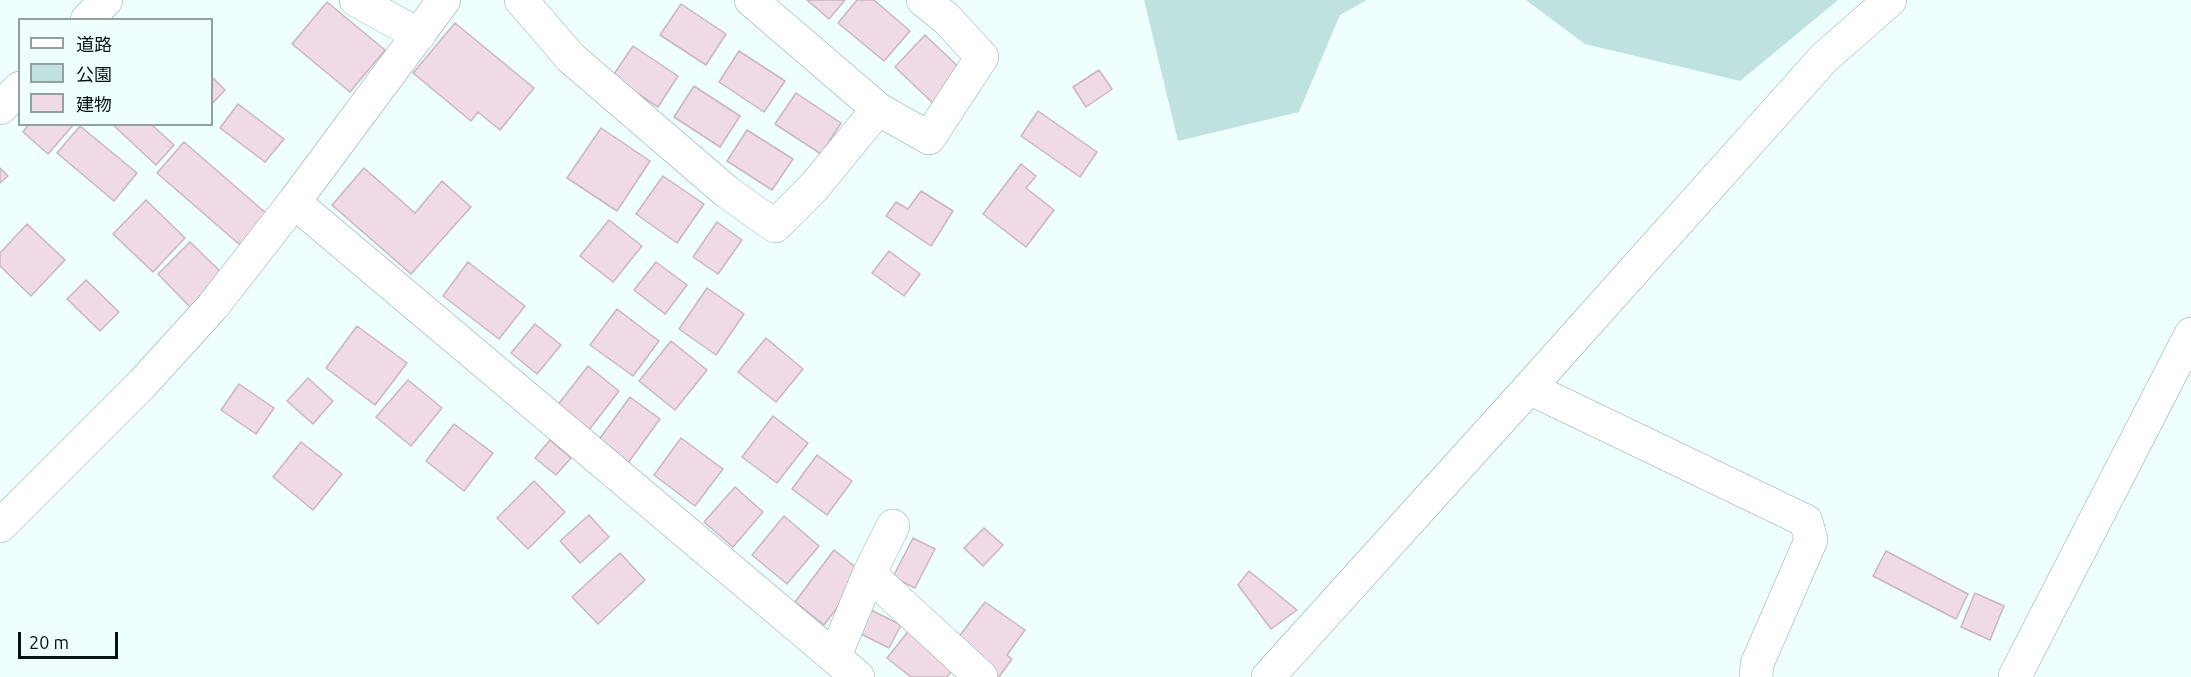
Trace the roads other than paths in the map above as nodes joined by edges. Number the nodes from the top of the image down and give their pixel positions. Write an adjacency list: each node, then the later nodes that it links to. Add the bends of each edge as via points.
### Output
1 (106, 0): 8 (street)
2 (356, 0): 9 (street)
3 (444, 0): 9 (street)
4 (521, 0): 12 (street, via 571,58 727,192 775,226 814,187)
5 (751, 0): 12 (street)
6 (923, 0): 12 (street, via 946,18 982,57 928,138)
7 (1890, 0): 15 (street, via 1824,58)
8 (89, 18)
9 (419, 35): 13 (street)
10 (18, 90): 11 (street)
11 (0, 108)
12 (878, 109)
13 (294, 202): 16 (street, via 213,306 142,384); 19 (street)
14 (2191, 334): 23 (street)
15 (1529, 388): 21 (street); 22 (street, via 1806,521 1811,540 1756,664)
16 (0, 526)
17 (892, 526): 18 (street)
18 (869, 574): 19 (street); 20 (street)
19 (846, 667)
20 (981, 677)
21 (1268, 677)
22 (1756, 677)
23 (2017, 677)

